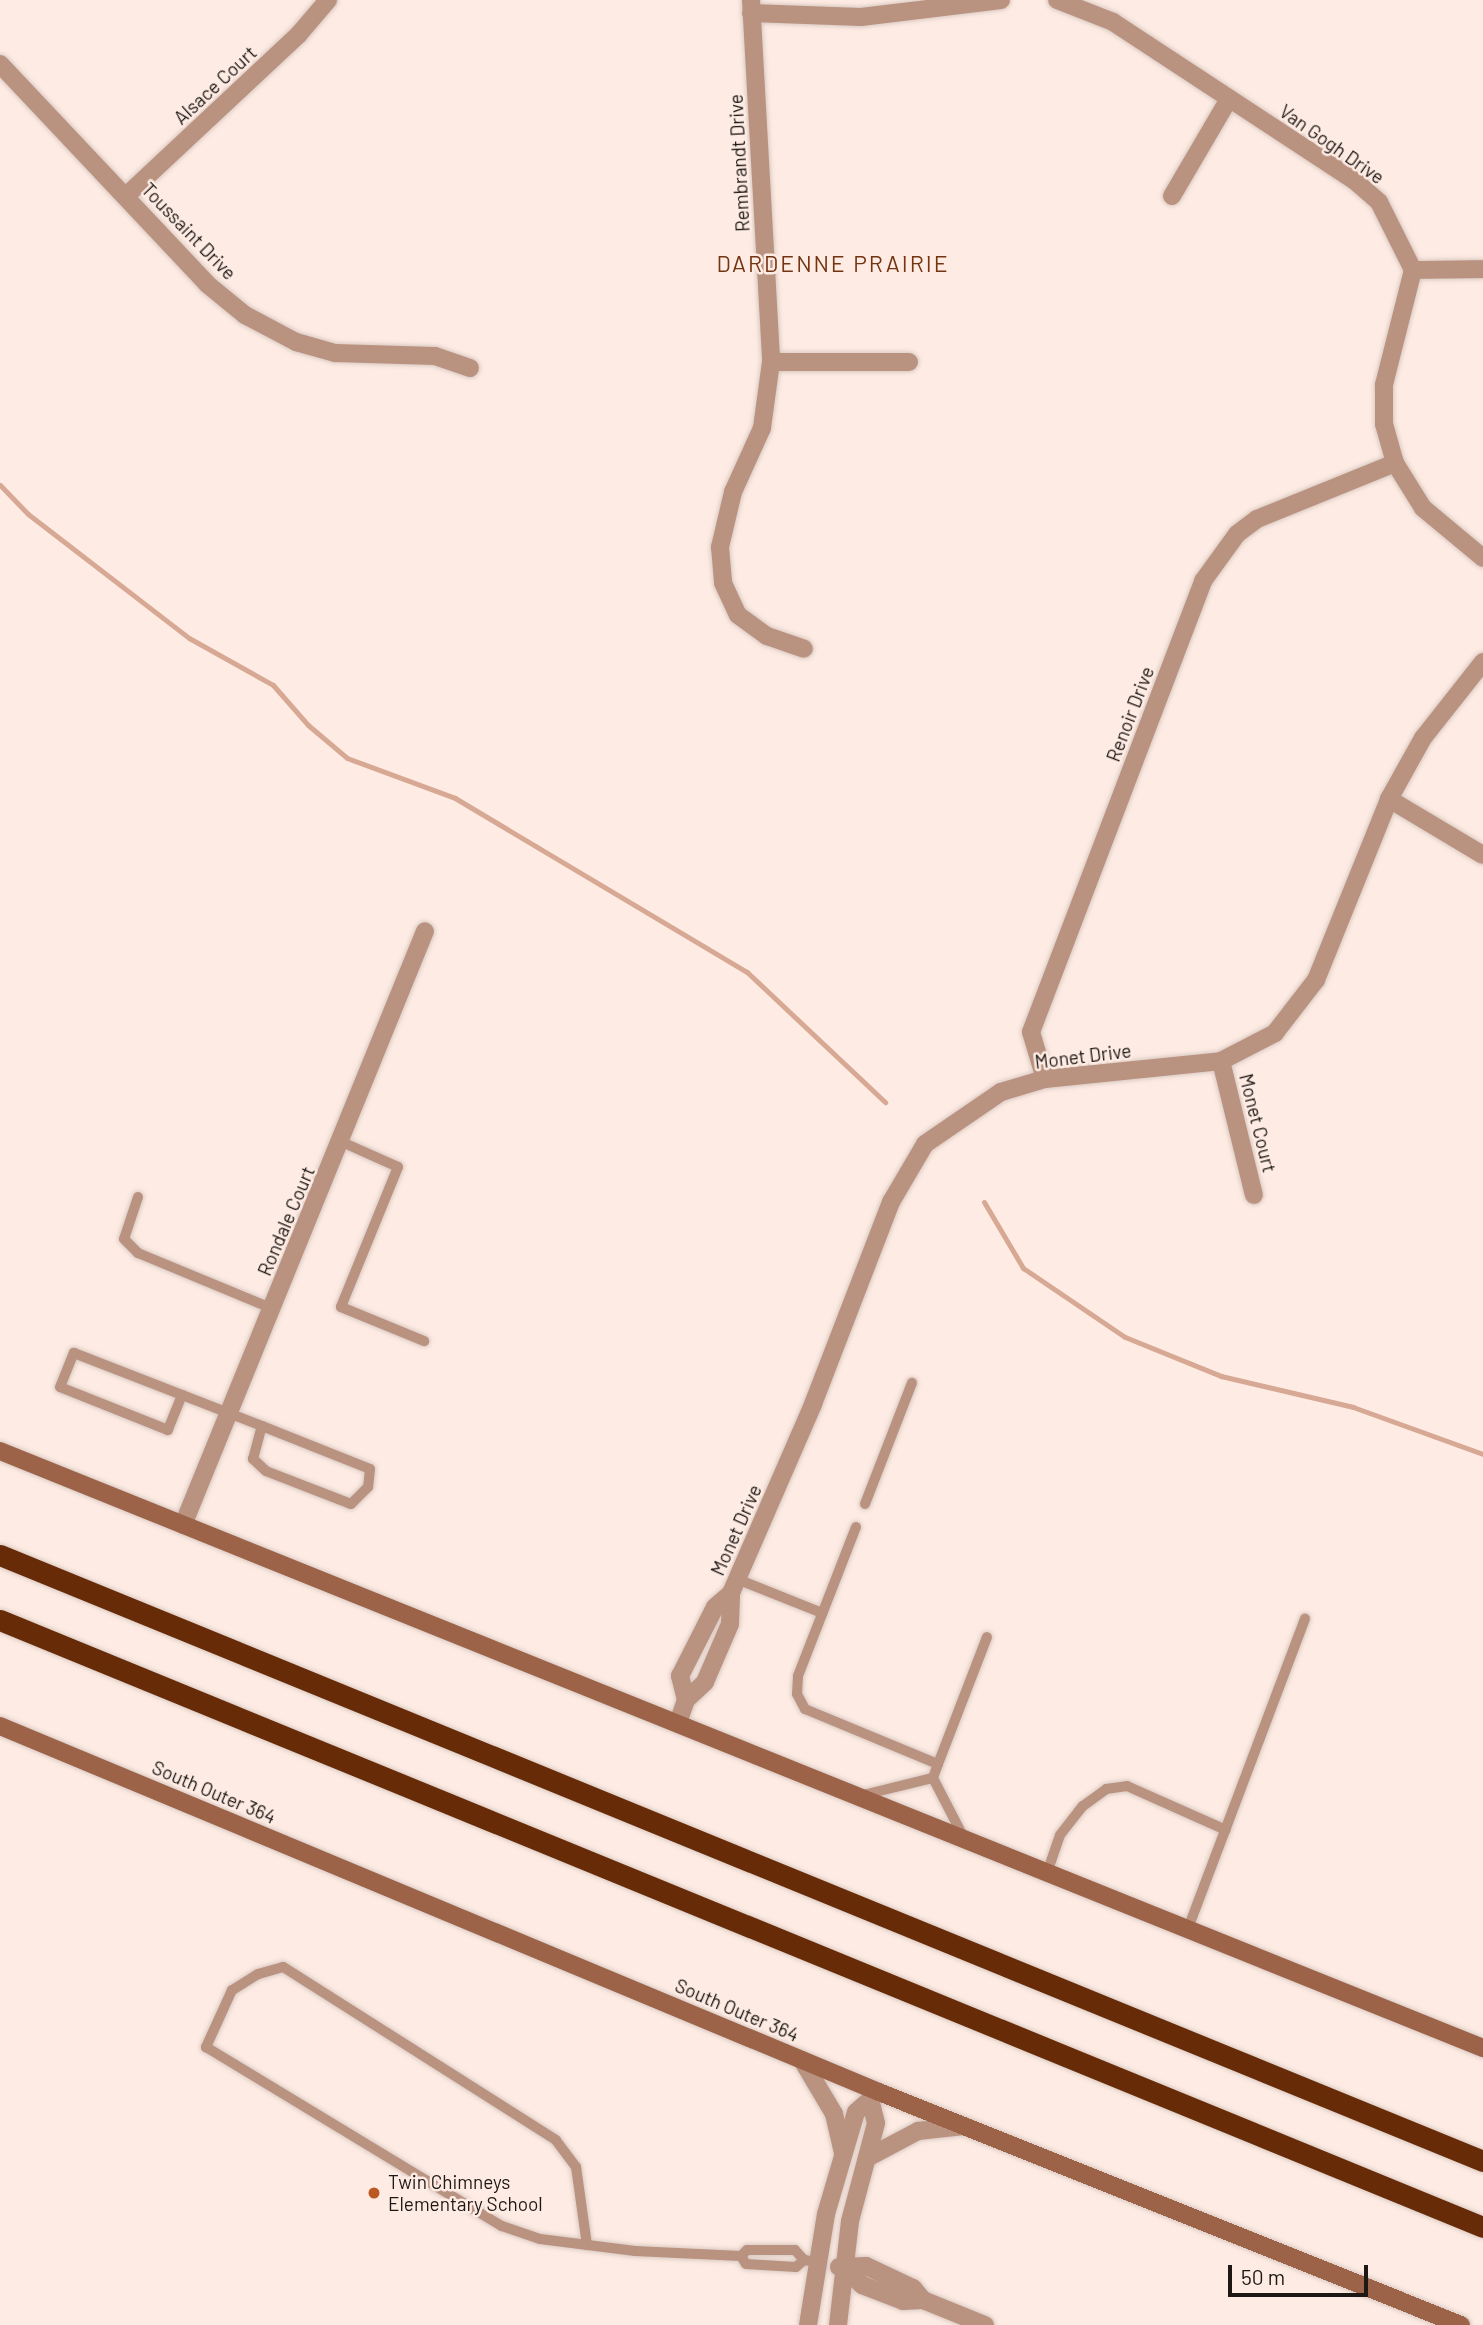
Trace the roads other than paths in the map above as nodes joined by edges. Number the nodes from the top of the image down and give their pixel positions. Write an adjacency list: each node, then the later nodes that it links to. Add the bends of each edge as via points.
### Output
1 (328, 0): 7 (street, Alsace Court, via 299,34)
2 (1001, 0): 4 (street, via 861,17)
3 (1057, 0): 6 (street, Van Gogh Drive, via 1113,22)
4 (751, 7): 11 (street, Rembrandt Drive)
5 (0, 64): 7 (street, Toussaint Drive)
6 (1229, 99): 8 (street); 9 (street, Van Gogh Drive, via 1379,202)
7 (126, 196): 13 (street, Toussaint Drive, via 207,284 272,330 335,353 435,356)
8 (1171, 196)
9 (1413, 270): 10 (street); 14 (street, via 1384,385 1384,424)
10 (1483, 270)
11 (771, 362): 12 (street); 16 (street, Rembrandt Drive, via 762,428 733,492 720,547 723,583 738,615 767,636)
12 (909, 362)
13 (470, 368)
14 (1395, 463): 15 (street, via 1423,508); 22 (street, Renoir Drive, via 1257,519 1237,534 1203,581 1031,1032)
15 (1483, 558)
16 (804, 649)
17 (1483, 662): 18 (street, Monet Drive, via 1423,738)
18 (1389, 799): 19 (street); 21 (street, Monet Drive, via 1316,980 1275,1033)
19 (1483, 855)
20 (425, 931): 23 (street, Rondale Court)
21 (1221, 1061): 22 (street, Monet Drive); 24 (street, Monet Court)
22 (1045, 1079): 37 (street, Monet Drive, via 989,1098 926,1144 891,1202 813,1404)
23 (342, 1142): 26 (street, Rondale Court); 27 (lane, via 398,1167 341,1307)
24 (1254, 1195)
25 (138, 1197): 26 (lane, via 124,1239 138,1253)
26 (272, 1309): 30 (street, Rondale Court)
27 (424, 1341)
28 (912, 1383): 33 (lane)
29 (181, 1395): 29 (lane, via 74,1353 60,1387 168,1430); 30 (lane)
30 (229, 1414): 31 (lane); 34 (street, Rondale Court)
31 (262, 1426): 31 (lane, via 253,1459 266,1471 351,1504 368,1487 370,1469)
32 (0, 1451): 34 (main road)
33 (865, 1504)
34 (183, 1525): 43 (main road)
35 (856, 1527): 38 (lane)
36 (0, 1555): 58 (highway)
37 (734, 1586): 38 (lane); 42 (street, Monet Drive, via 730,1625 705,1682); 42 (street, Monet Drive, via 715,1607 680,1676)
38 (822, 1613): 45 (lane, via 798,1676 797,1694 805,1709)
39 (1305, 1619): 48 (lane)
40 (0, 1620): 59 (highway)
41 (987, 1637): 45 (lane)
42 (686, 1700): 43 (street, Monet Drive)
43 (678, 1723): 47 (main road)
44 (0, 1726): 53 (main road, South Outer 364)
45 (939, 1764): 46 (lane)
46 (933, 1778): 47 (lane); 49 (lane)
47 (855, 1796): 49 (main road)
48 (1226, 1830): 50 (lane, via 1126,1786 1107,1789 1083,1806 1060,1835); 51 (lane)
49 (966, 1841): 50 (main road)
50 (1047, 1873): 51 (main road)
51 (1187, 1931): 52 (main road)
52 (1483, 2048)
53 (802, 2060): 54 (main road, South Outer 364); 56 (street, via 834,2114)
54 (875, 2098): 55 (main road, South Outer 364); 56 (street, via 856,2112); 57 (street, via 876,2123)
55 (964, 2126): 57 (street, via 918,2131); 67 (main road, South Outer 364)
56 (844, 2154): 62 (street)
57 (867, 2158): 63 (street)
58 (1483, 2161)
59 (1483, 2227)
60 (587, 2245): 60 (lane, via 576,2167 556,2140 283,1967 258,1974 232,1990 206,2047 502,2226 540,2239); 61 (lane)
61 (741, 2256): 62 (lane, via 746,2264 796,2267); 62 (lane, via 747,2249 795,2250)
62 (811, 2261): 63 (street); 64 (street)
63 (844, 2268): 65 (street); 66 (street, via 862,2286 904,2301 923,2300)
64 (808, 2325)
65 (838, 2325)
66 (985, 2325)
67 (1461, 2325)

